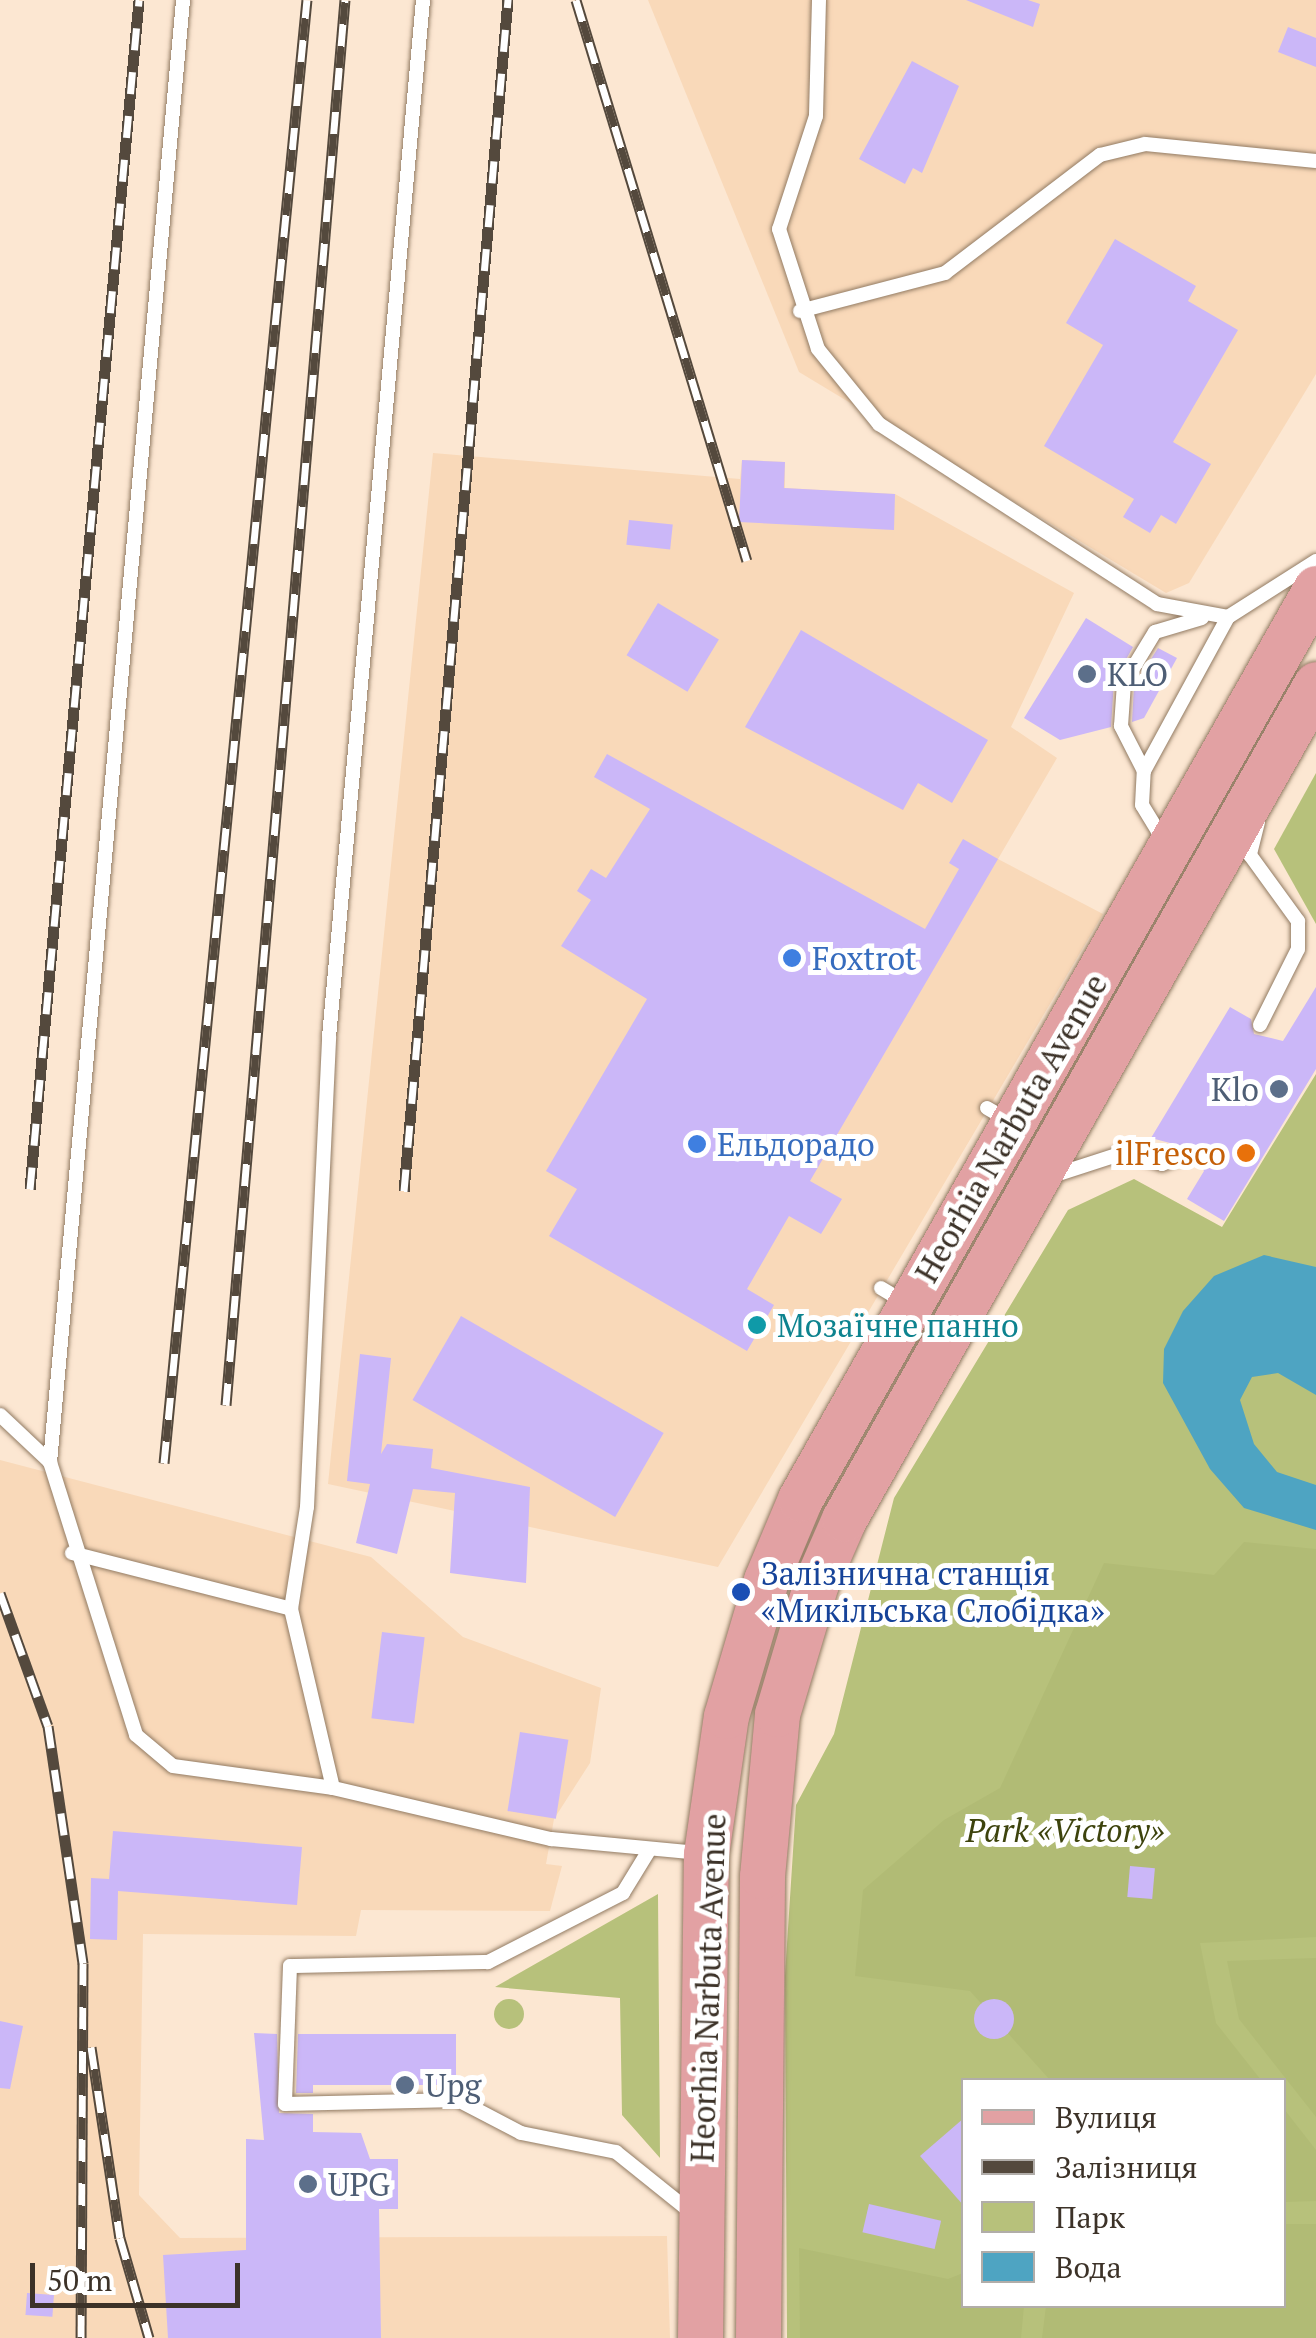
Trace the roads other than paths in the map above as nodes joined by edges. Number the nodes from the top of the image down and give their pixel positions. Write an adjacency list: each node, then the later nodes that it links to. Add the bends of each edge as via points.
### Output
1 (183, 0): 17 (lane)
2 (423, 0): 19 (lane, via 329,1037 307,1506)
3 (819, 0): 5 (lane, via 816,116 779,229)
4 (1316, 162): 5 (lane, via 1145,144 1100,156 945,273)
5 (800, 311): 8 (lane, via 818,349 879,424 1158,604)
6 (1316, 562): 8 (lane)
7 (1316, 588): 12 (main road, Heorhia Narbuta Avenue)
8 (1228, 616): 10 (lane); 10 (lane, via 1186,618 1155,632 1124,683 1122,726)
9 (1316, 684): 11 (main road, Heorhia Narbuta Avenue)
10 (1144, 771): 12 (lane, via 1142,804 1164,841)
11 (1265, 774): 13 (lane, via 1250,855 1298,921 1298,950); 15 (main road, Heorhia Narbuta Avenue)
12 (1164, 860): 22 (main road, Heorhia Narbuta Avenue, via 1000,1116 895,1297 800,1499 766,1580 726,1716)
13 (1260, 1025)
14 (1182, 1156): 15 (lane, via 1162,1164 1126,1152)
15 (1034, 1181): 25 (main road, Heorhia Narbuta Avenue, via 844,1519 777,1714 762,1876)
16 (0, 1415): 17 (lane)
17 (50, 1462): 18 (lane)
18 (72, 1553): 19 (lane); 20 (lane, via 136,1735 173,1766)
19 (291, 1609): 20 (lane)
20 (332, 1788): 21 (lane)
21 (648, 1852): 22 (lane); 23 (lane, via 622,1893 488,1962 290,1966 284,2104 458,2100 521,2133 616,2152)
22 (706, 1854): 23 (main road, Heorhia Narbuta Avenue)
23 (701, 2216): 24 (main road, Heorhia Narbuta Avenue)
24 (700, 2338)
25 (758, 2338)

